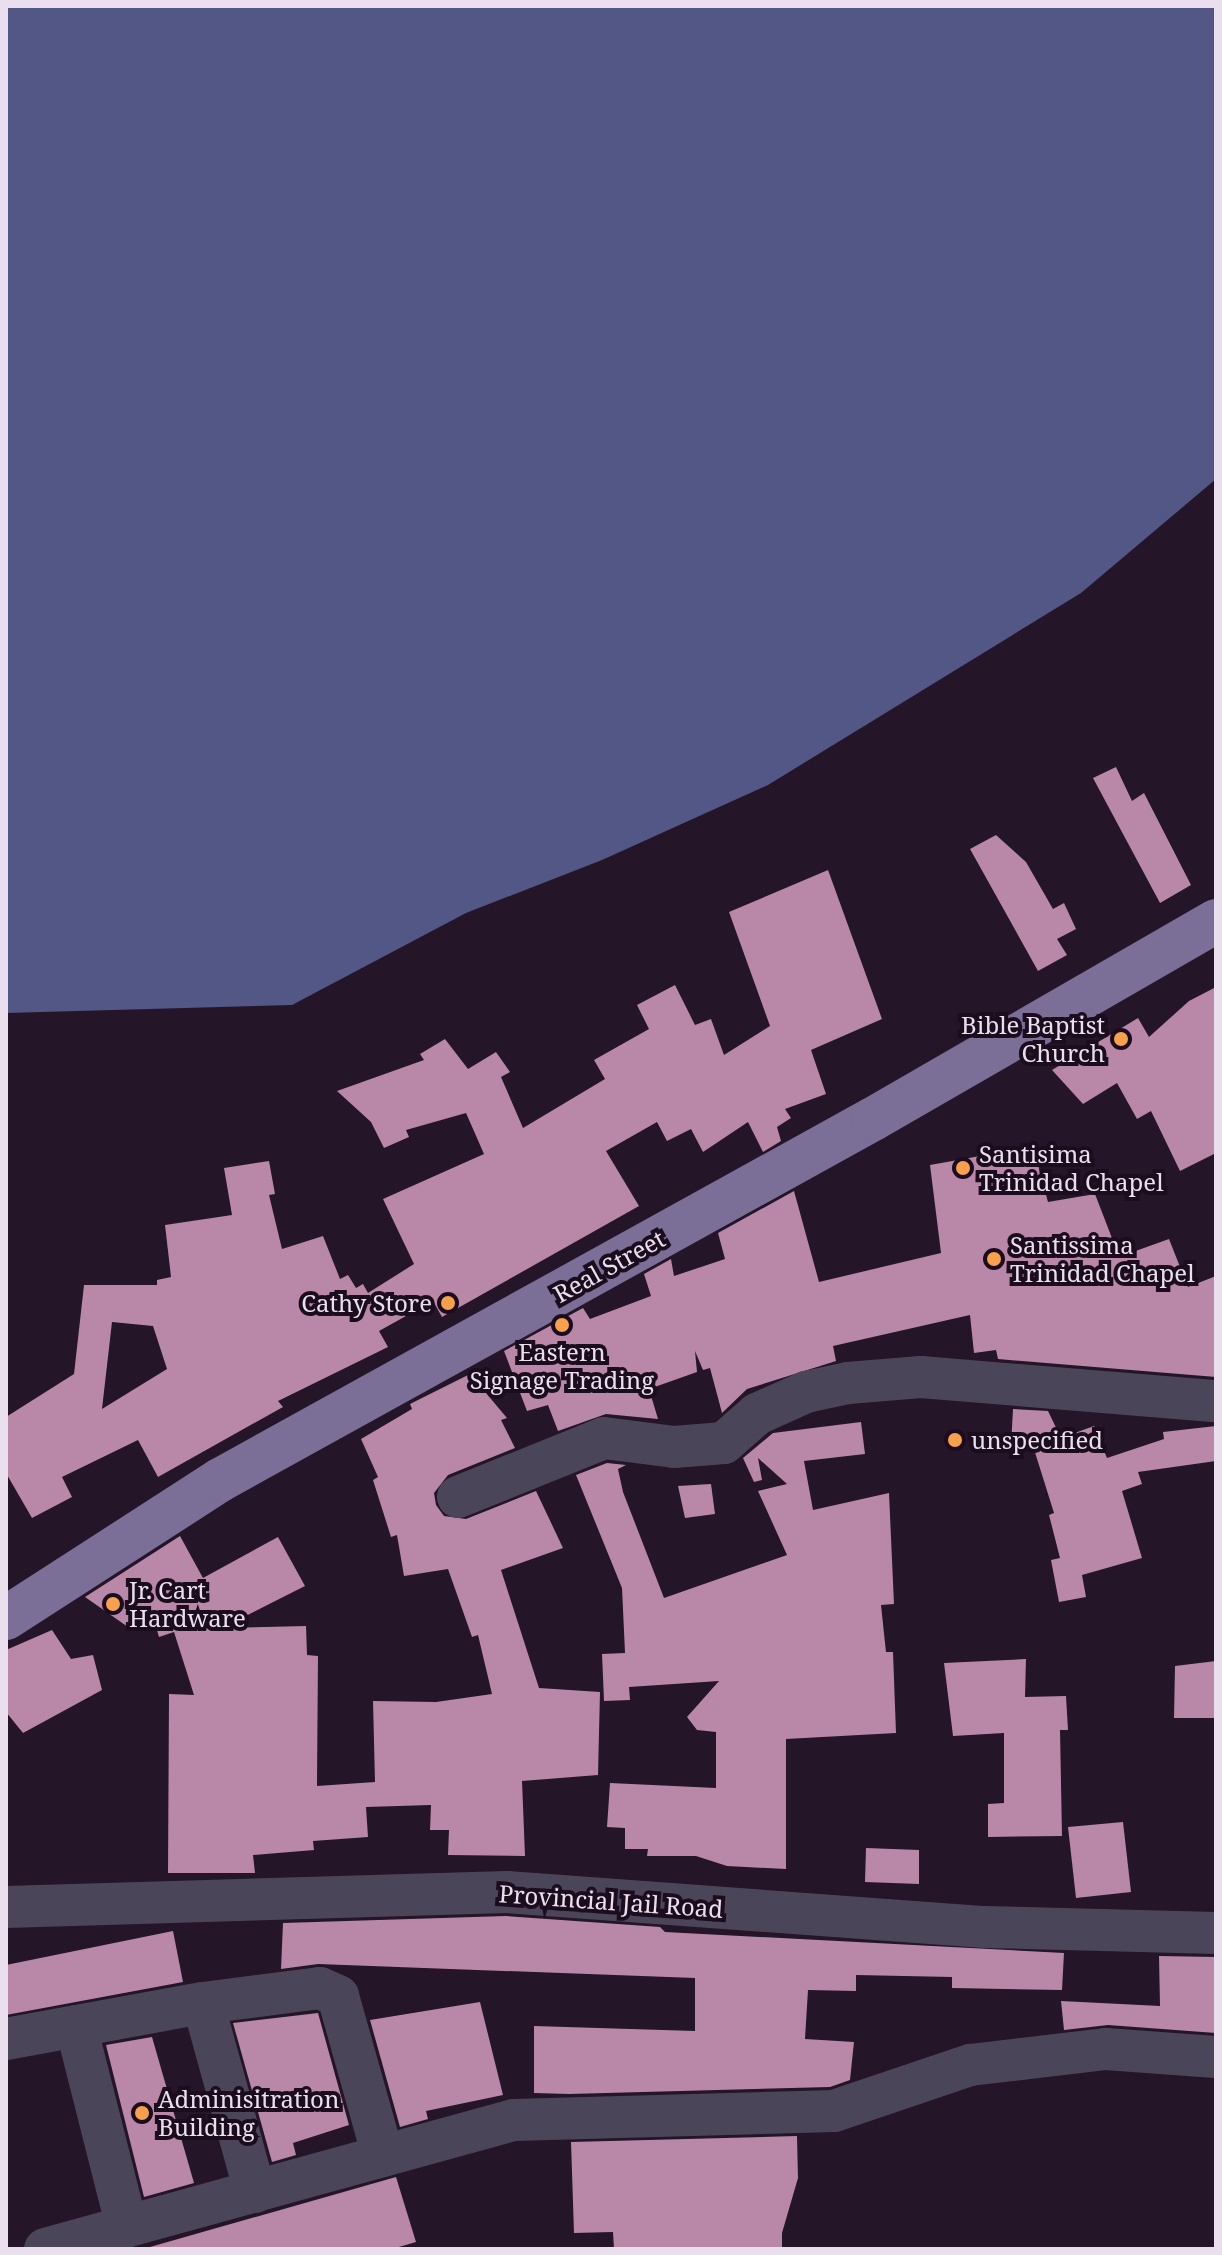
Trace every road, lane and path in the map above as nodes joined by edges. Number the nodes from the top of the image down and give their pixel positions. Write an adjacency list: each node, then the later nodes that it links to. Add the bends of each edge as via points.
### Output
1 (1216, 921): 4 (main road, Real Street, via 873,1119 220,1480)
2 (1216, 1401): 3 (street, via 921,1377 848,1383 806,1392 757,1414 724,1443 674,1447 604,1438)
3 (458, 1497)
4 (6, 1618)
5 (6, 1907): 6 (street, Provincial Jail Road, via 507,1892 985,1927)
6 (1216, 1933)
7 (203, 2003): 8 (street); 11 (street, via 320,1988 338,1996); 12 (street)
8 (76, 2026): 9 (street); 13 (street)
9 (6, 2039)
10 (1216, 2057): 11 (street, via 1106,2049 985,2063 834,2111 514,2120)
11 (383, 2156): 12 (street)
12 (255, 2192): 13 (street)
13 (127, 2227): 14 (street)
14 (45, 2249)

